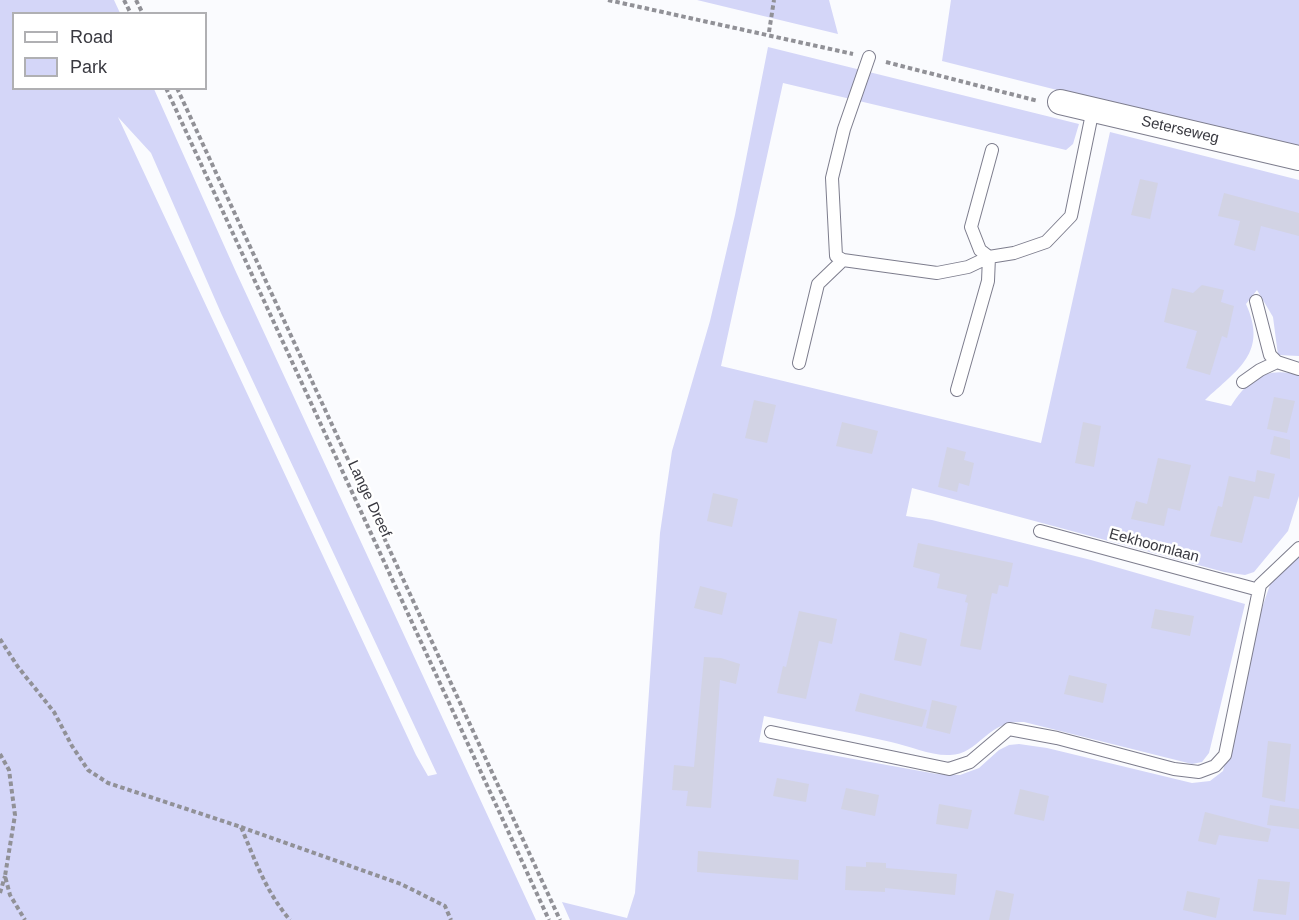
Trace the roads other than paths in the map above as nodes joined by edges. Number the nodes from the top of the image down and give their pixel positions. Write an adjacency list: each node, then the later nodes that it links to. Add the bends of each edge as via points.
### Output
1 (869, 57): 7 (lane, via 832,178 836,256)
2 (1060, 102): 3 (street, Seterseweg)
3 (1093, 109): 5 (street, Seterseweg); 6 (lane, via 1071,216 1046,242)
4 (992, 150): 6 (lane, via 971,227 980,250)
5 (1299, 158)
6 (989, 257): 7 (lane, via 968,267 938,273); 13 (lane, via 988,280)
7 (843, 260): 10 (lane, via 818,284)
8 (1256, 301): 9 (lane, via 1270,355)
9 (1277, 362): 11 (lane); 12 (lane)
10 (799, 363)
11 (1299, 369)
12 (1243, 382)
13 (957, 390)
14 (1041, 531): 16 (lane, Eekhoornlaan)
15 (1299, 548): 16 (lane)
16 (1259, 590): 17 (lane, via 1224,756 1215,766 1199,772 1174,770 1009,729 970,762 949,769)
17 (771, 732)

